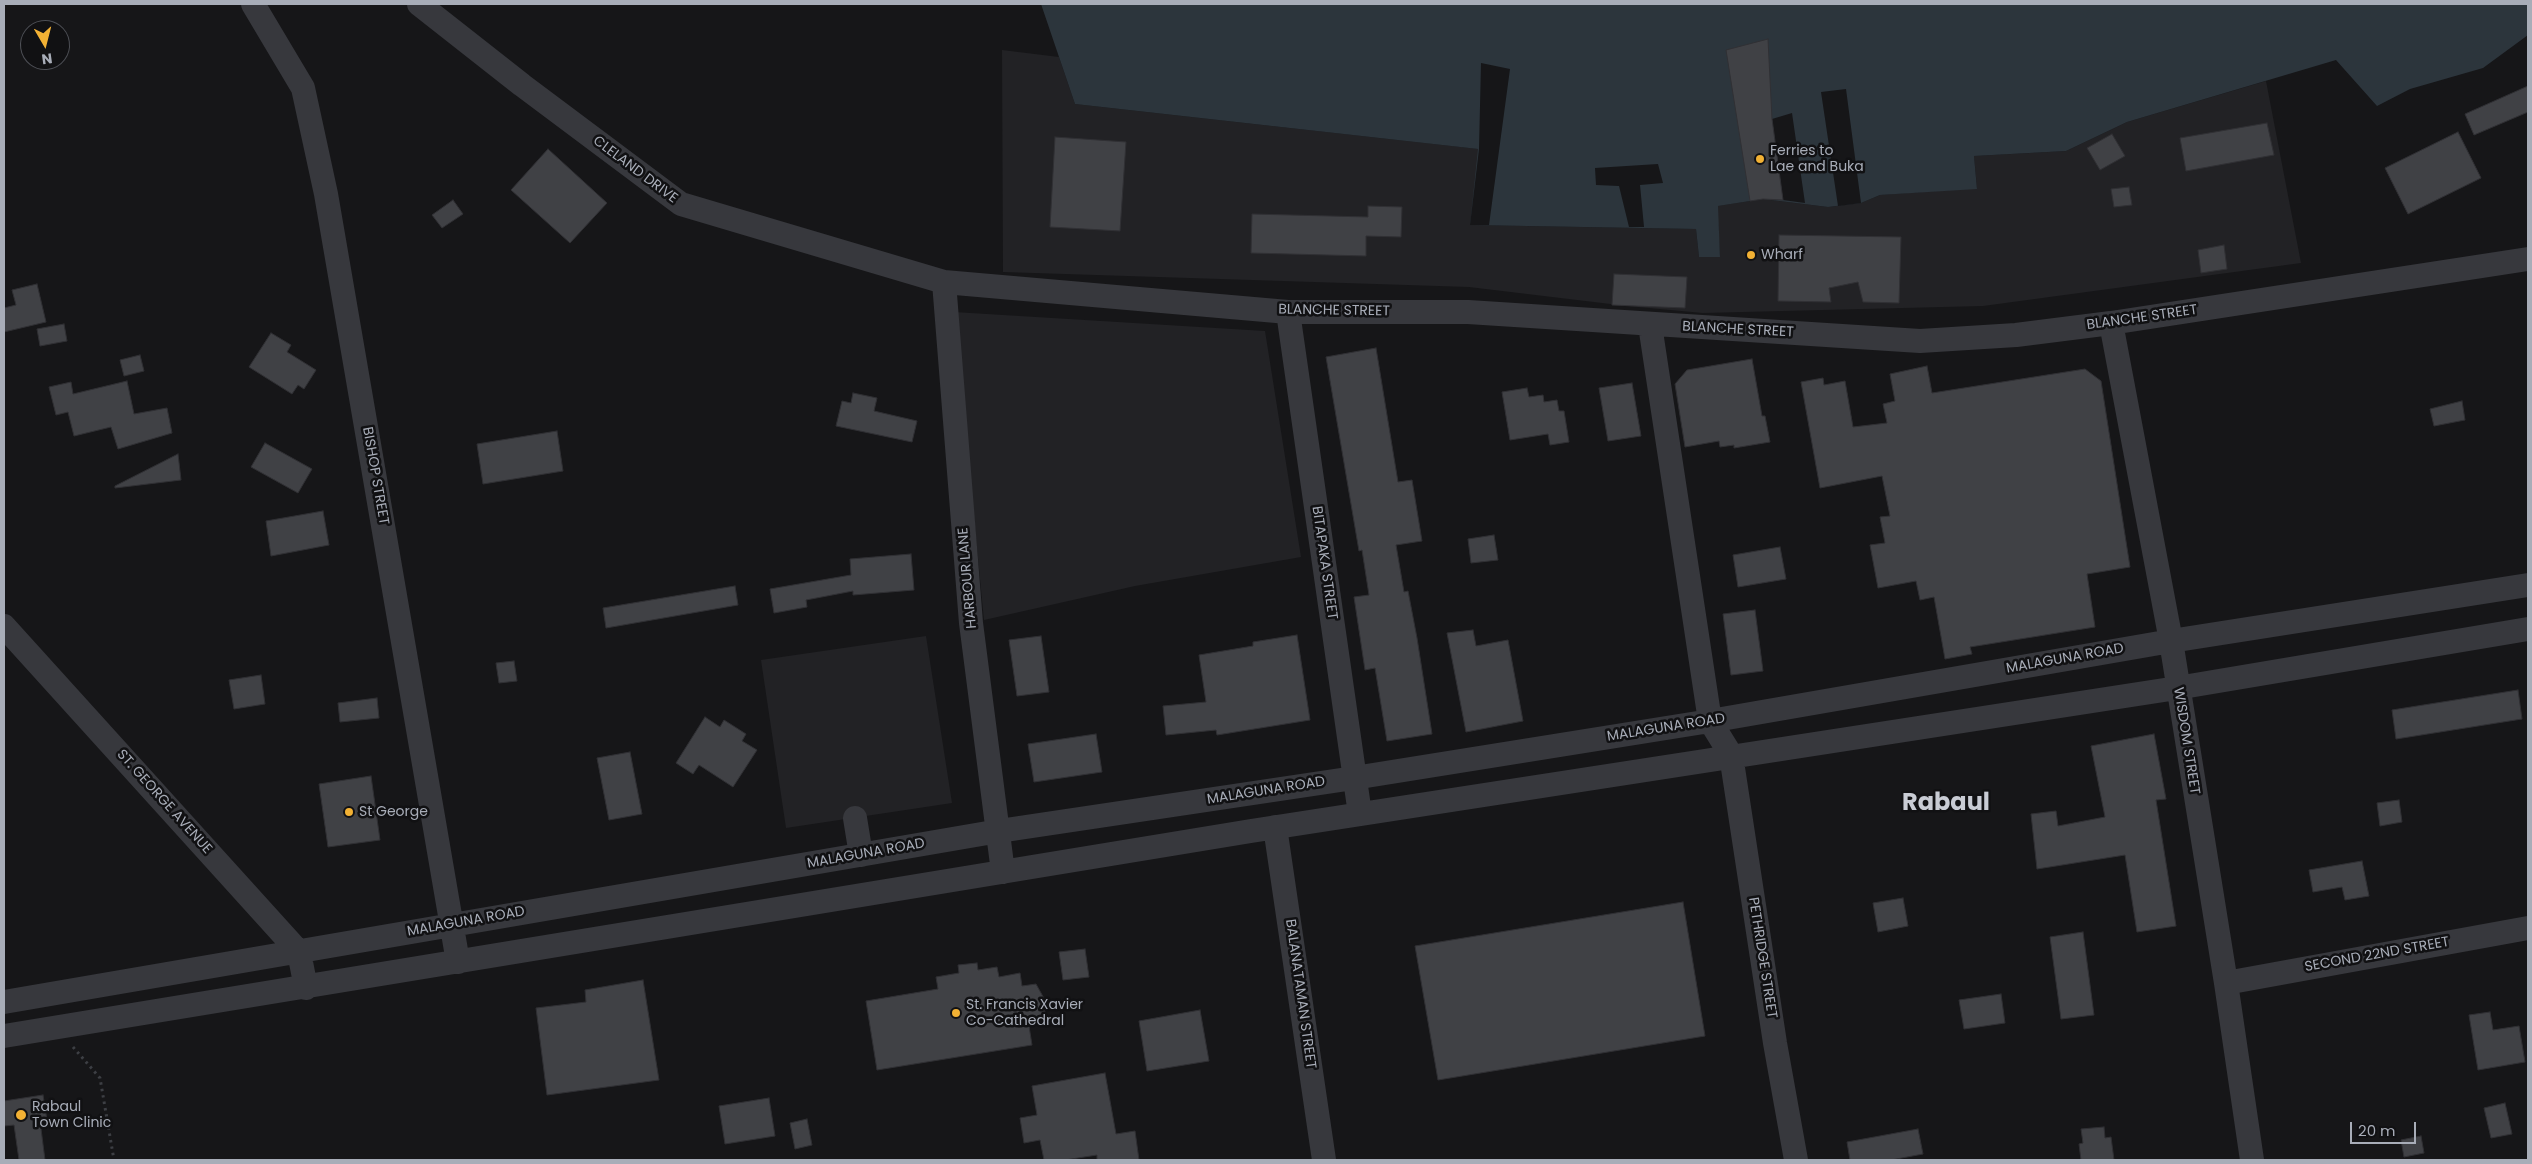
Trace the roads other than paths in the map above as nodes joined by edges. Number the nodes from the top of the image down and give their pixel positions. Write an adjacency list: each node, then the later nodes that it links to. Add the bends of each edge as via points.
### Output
1 (253, 4): 22 (street, BISHOP STREET, via 303,88 305,97 328,204)
2 (419, 4): 4 (street, CLELAND DRIVE, via 681,204)
3 (2528, 259): 6 (street, BLANCHE STREET)
4 (944, 282): 5 (street, BLANCHE STREET); 19 (street, HARBOUR LANE, via 972,623)
5 (1288, 312): 7 (street, BLANCHE STREET, via 1468,312); 15 (street, BITAPAKA STREET)
6 (2111, 323): 7 (street, BLANCHE STREET, via 1920,341); 11 (street, WISDOM STREET)
7 (1650, 325): 13 (street)
8 (2528, 585): 11 (street, MALAGUNA ROAD)
9 (4, 626): 24 (street, ST. GEORGE AVENUE)
10 (2528, 629): 12 (street)
11 (2170, 641): 12 (street, WISDOM STREET); 13 (street, MALAGUNA ROAD)
12 (2177, 688): 14 (street); 26 (street, WISDOM STREET)
13 (1710, 721): 14 (street); 15 (street, MALAGUNA ROAD)
14 (1731, 755): 16 (street); 31 (street, PETHRIDGE STREET)
15 (1354, 778): 16 (street, BITAPAKA STREET); 19 (street, MALAGUNA ROAD)
16 (1360, 814): 18 (street)
17 (855, 818): 20 (street)
18 (1275, 827): 21 (street); 30 (street, BALANATAMAN STREET)
19 (999, 831): 20 (street, MALAGUNA ROAD); 21 (street, HARBOUR LANE)
20 (861, 855): 22 (street, MALAGUNA ROAD)
21 (1003, 872): 25 (street)
22 (452, 924): 24 (street, MALAGUNA ROAD); 25 (street, BISHOP STREET)
23 (2528, 928): 26 (street, SECOND 22ND STREET)
24 (299, 952): 27 (street); 28 (street, MALAGUNA ROAD)
25 (458, 962): 27 (street)
26 (2226, 983): 32 (street, WISDOM STREET)
27 (306, 988): 29 (street)
28 (4, 1002)
29 (4, 1036)
30 (1324, 1160)
31 (1796, 1160)
32 (2252, 1160)

